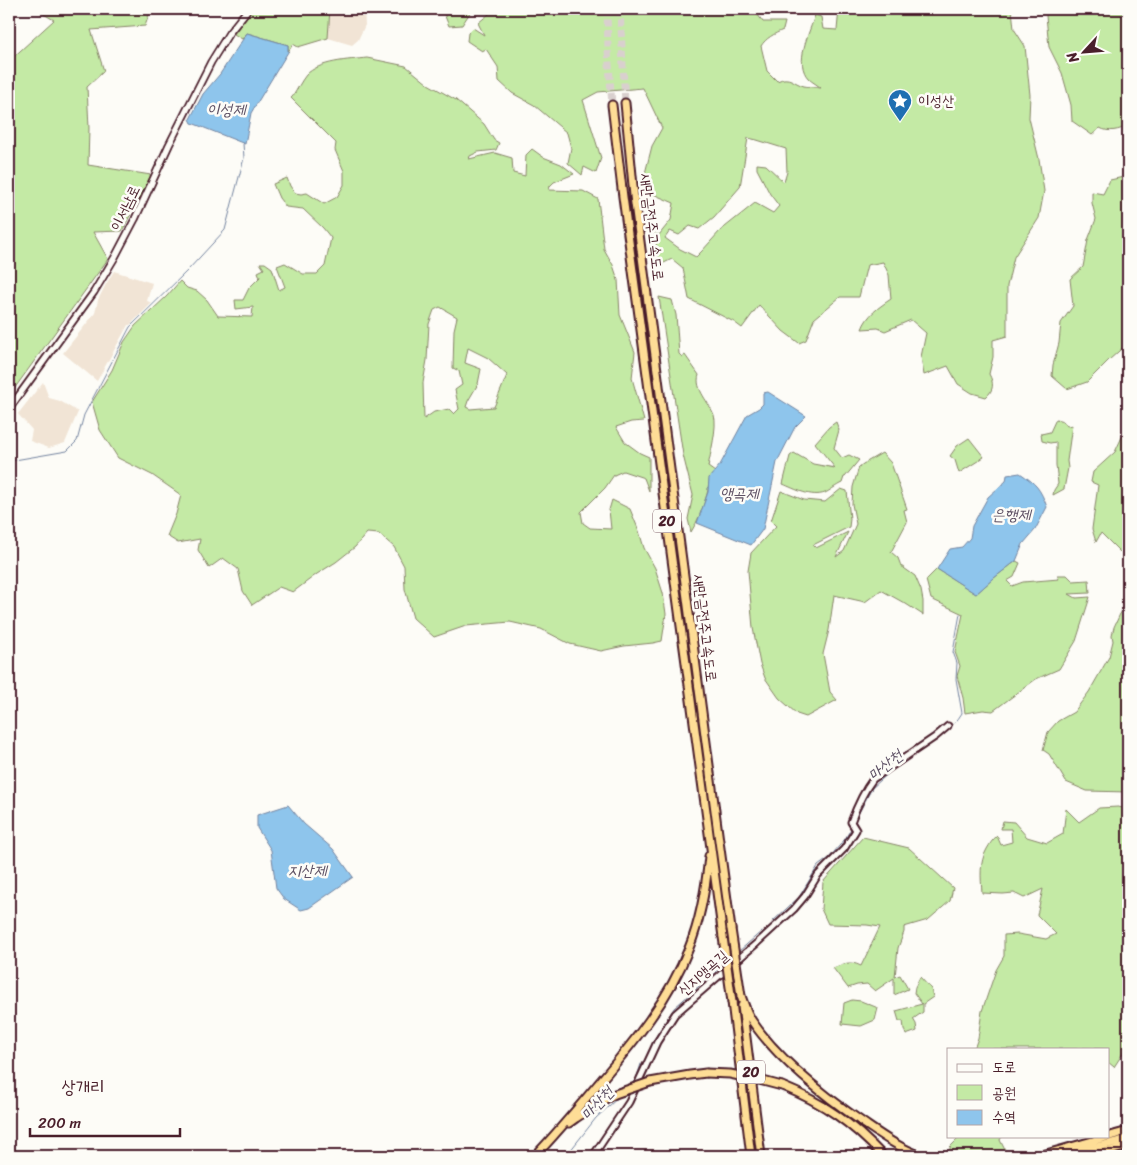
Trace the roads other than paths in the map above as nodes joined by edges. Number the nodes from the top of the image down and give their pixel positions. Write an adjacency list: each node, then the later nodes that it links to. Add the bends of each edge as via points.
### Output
1 (248, 9): 4 (main road, 이서남로, via 211,62 115,257 94,292)
2 (625, 103): 7 (highway, 새만금전주고속도로 / 20, bridge, via 635,206)
3 (612, 106): 6 (highway, 새만금전주고속도로 / 20)
4 (9, 409)
5 (948, 726): 15 (street, 신지앵곡길, via 873,779 861,796 851,822 856,830 844,849 818,875 805,896 676,1014 657,1042 629,1102)
6 (711, 843): 9 (highway, via 702,904 689,949 678,973 624,1054); 16 (highway, 새만금전주고속도로 / 20, bridge)
7 (741, 996): 17 (highway, 새만금전주고속도로 / 20); 19 (highway, via 750,1019 761,1033 810,1082 891,1142)
8 (1128, 1131): 10 (highway)
9 (554, 1136): 14 (highway); 18 (highway, bridge, via 615,1094 650,1082 690,1074 730,1074 803,1094 855,1127)
10 (1110, 1136)
11 (1103, 1138): 20 (highway)
12 (1128, 1138): 21 (highway)
13 (1128, 1146): 22 (highway)
14 (535, 1156)
15 (593, 1156)
16 (751, 1156)
17 (761, 1156)
18 (883, 1156)
19 (922, 1156)
20 (1039, 1156)
21 (1062, 1156)
22 (1092, 1156)

